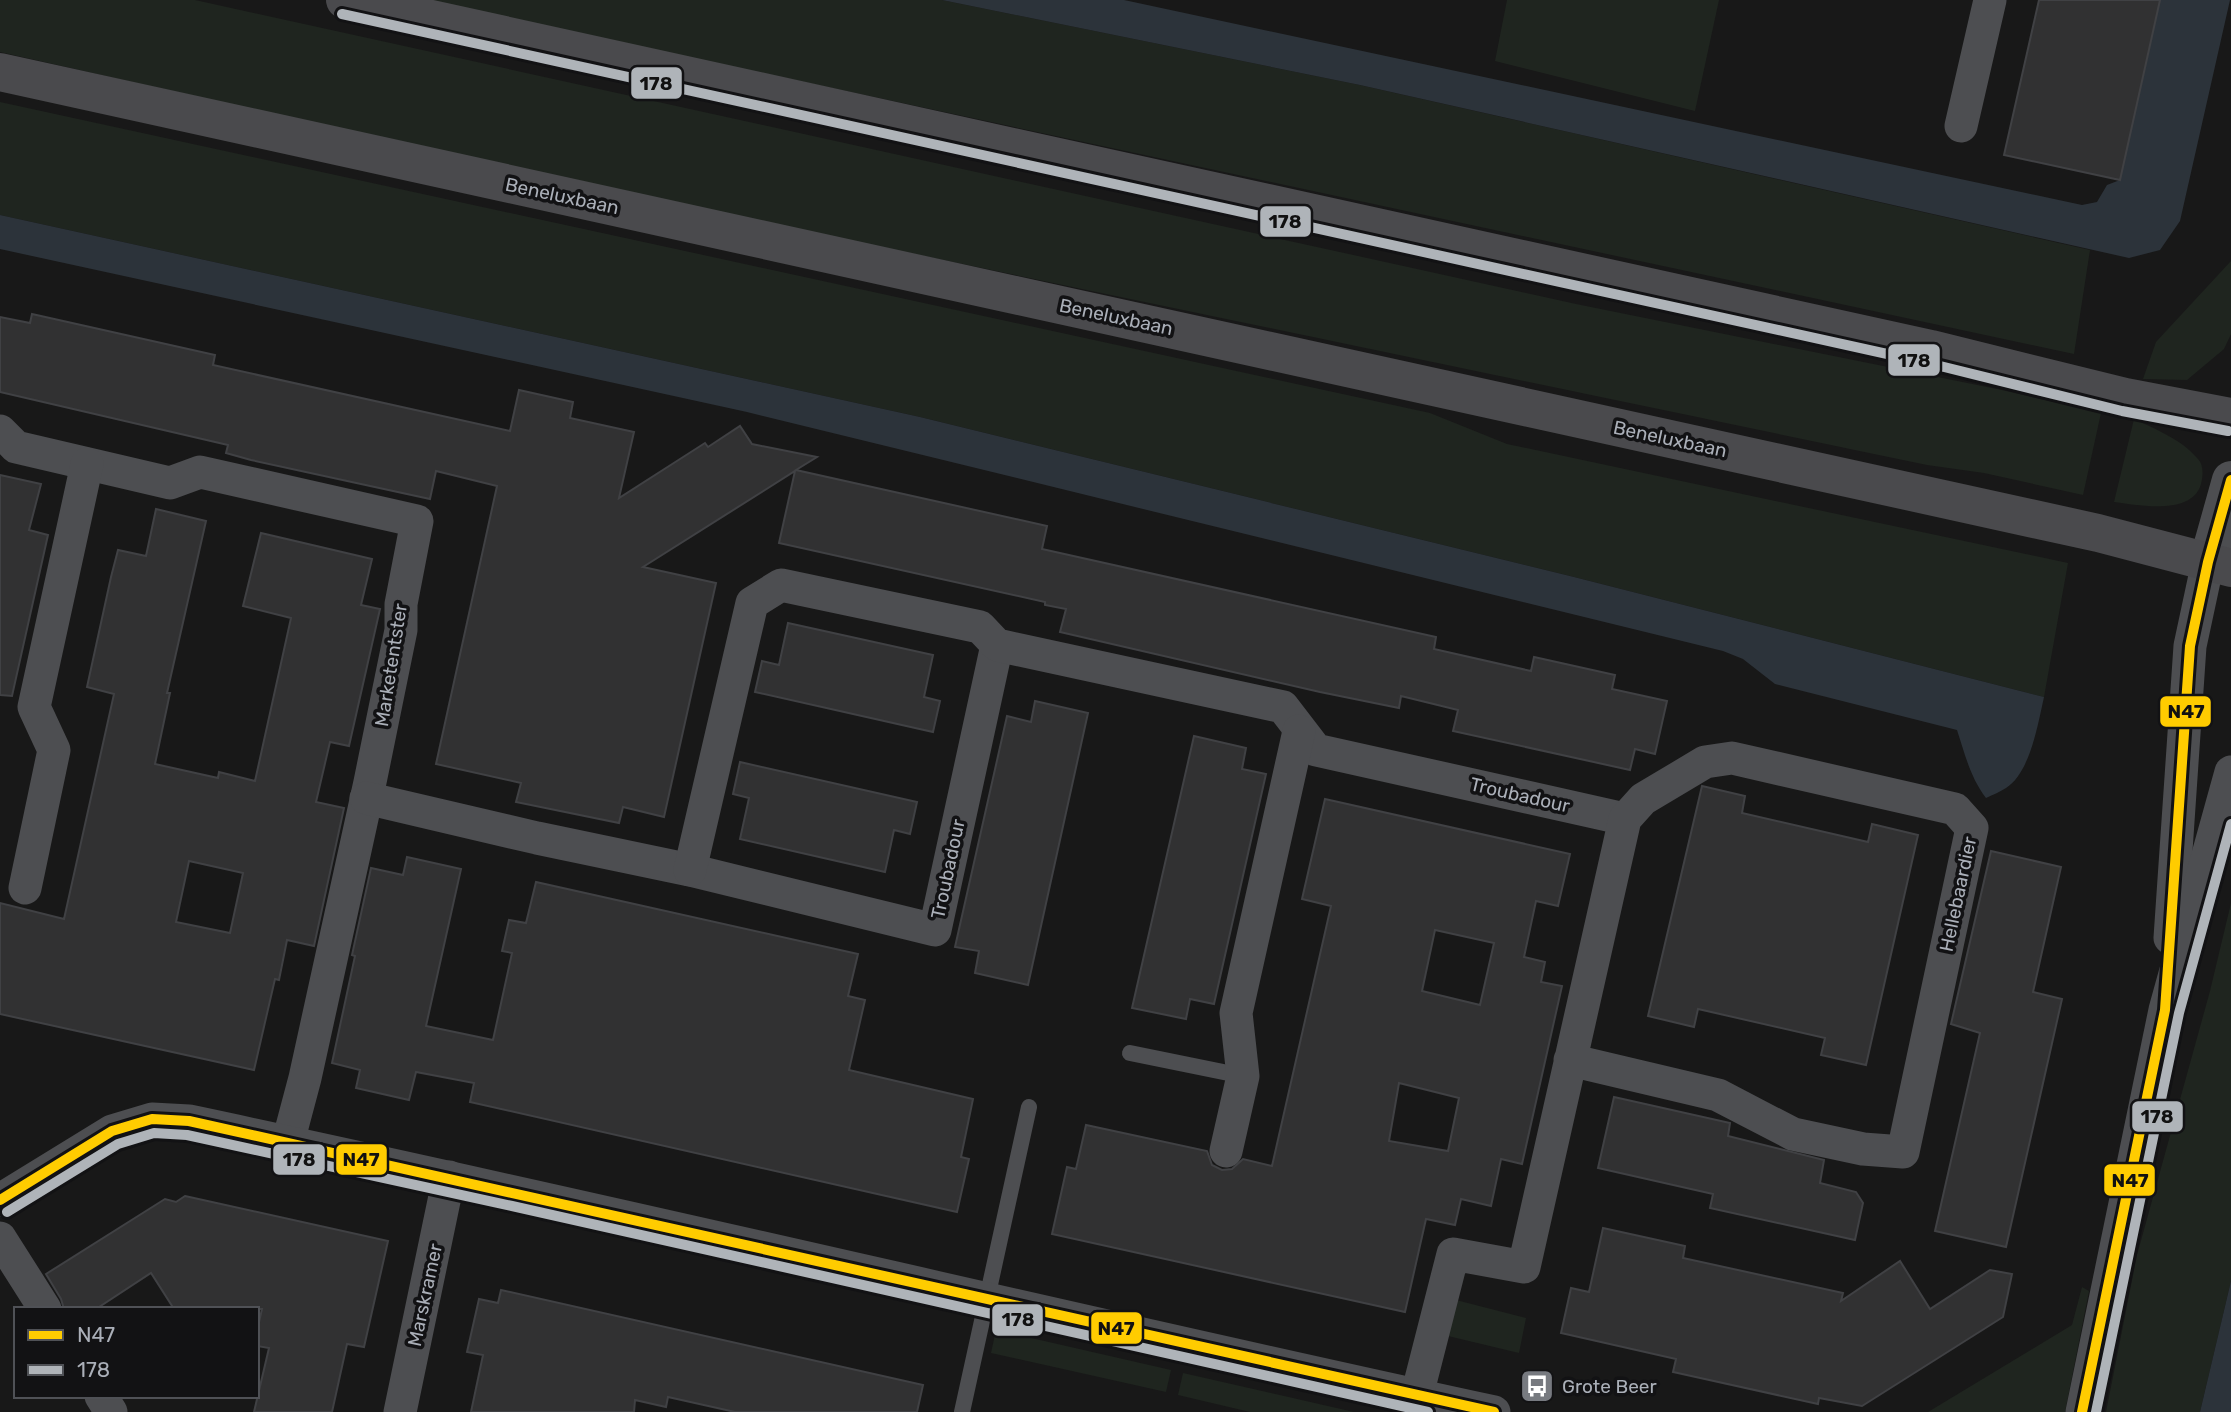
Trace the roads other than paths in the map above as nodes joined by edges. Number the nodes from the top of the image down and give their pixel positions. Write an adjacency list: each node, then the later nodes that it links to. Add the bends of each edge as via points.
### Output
1 (345, 0): 5 (main road)
2 (1990, 0): 4 (street)
3 (0, 72): 9 (main road, Beneluxbaan, via 2098,533)
4 (1961, 126)
5 (2231, 417)
6 (0, 431): 7 (street, Marketentster, via 16,447)
7 (87, 464): 13 (street, Marketentster, via 170,483 200,471 417,521 401,604 401,630); 16 (street, via 34,707 54,750)
8 (2231, 480): 9 (street)
9 (2220, 565): 17 (street, via 2190,646)
10 (997, 645): 11 (street, Troubadour, via 1283,707); 15 (street, Troubadour, via 980,627 781,585 752,603); 15 (street, Troubadour, via 935,930)
11 (1299, 731): 14 (street, Troubadour, via 1317,750); 20 (street, via 1236,1013)
12 (2231, 772): 17 (street)
13 (366, 798): 15 (street, Troubadour); 22 (street, Marketentster)
14 (1625, 819): 19 (street); 19 (street, Hellebaardier, via 1643,799 1704,762 1732,758 1955,809 1972,828 1903,1152 1793,1134 1718,1095)
15 (691, 870)
16 (25, 888)
17 (2165, 1010): 33 (street)
18 (1130, 1053): 20 (lane)
19 (1570, 1060): 29 (street, via 1524,1267 1453,1254)
20 (1243, 1076): 23 (street)
21 (1029, 1107): 27 (lane)
22 (288, 1142): 24 (street); 25 (street, via 189,1121 152,1119 112,1131)
23 (1226, 1151)
24 (449, 1177): 27 (street); 30 (street, Marskramer)
25 (0, 1200)
26 (0, 1238): 28 (street)
27 (985, 1300): 29 (street); 31 (lane)
28 (44, 1307)
29 (1417, 1395): 32 (street)
30 (400, 1412)
31 (961, 1412)
32 (1494, 1412)
33 (2082, 1412)

